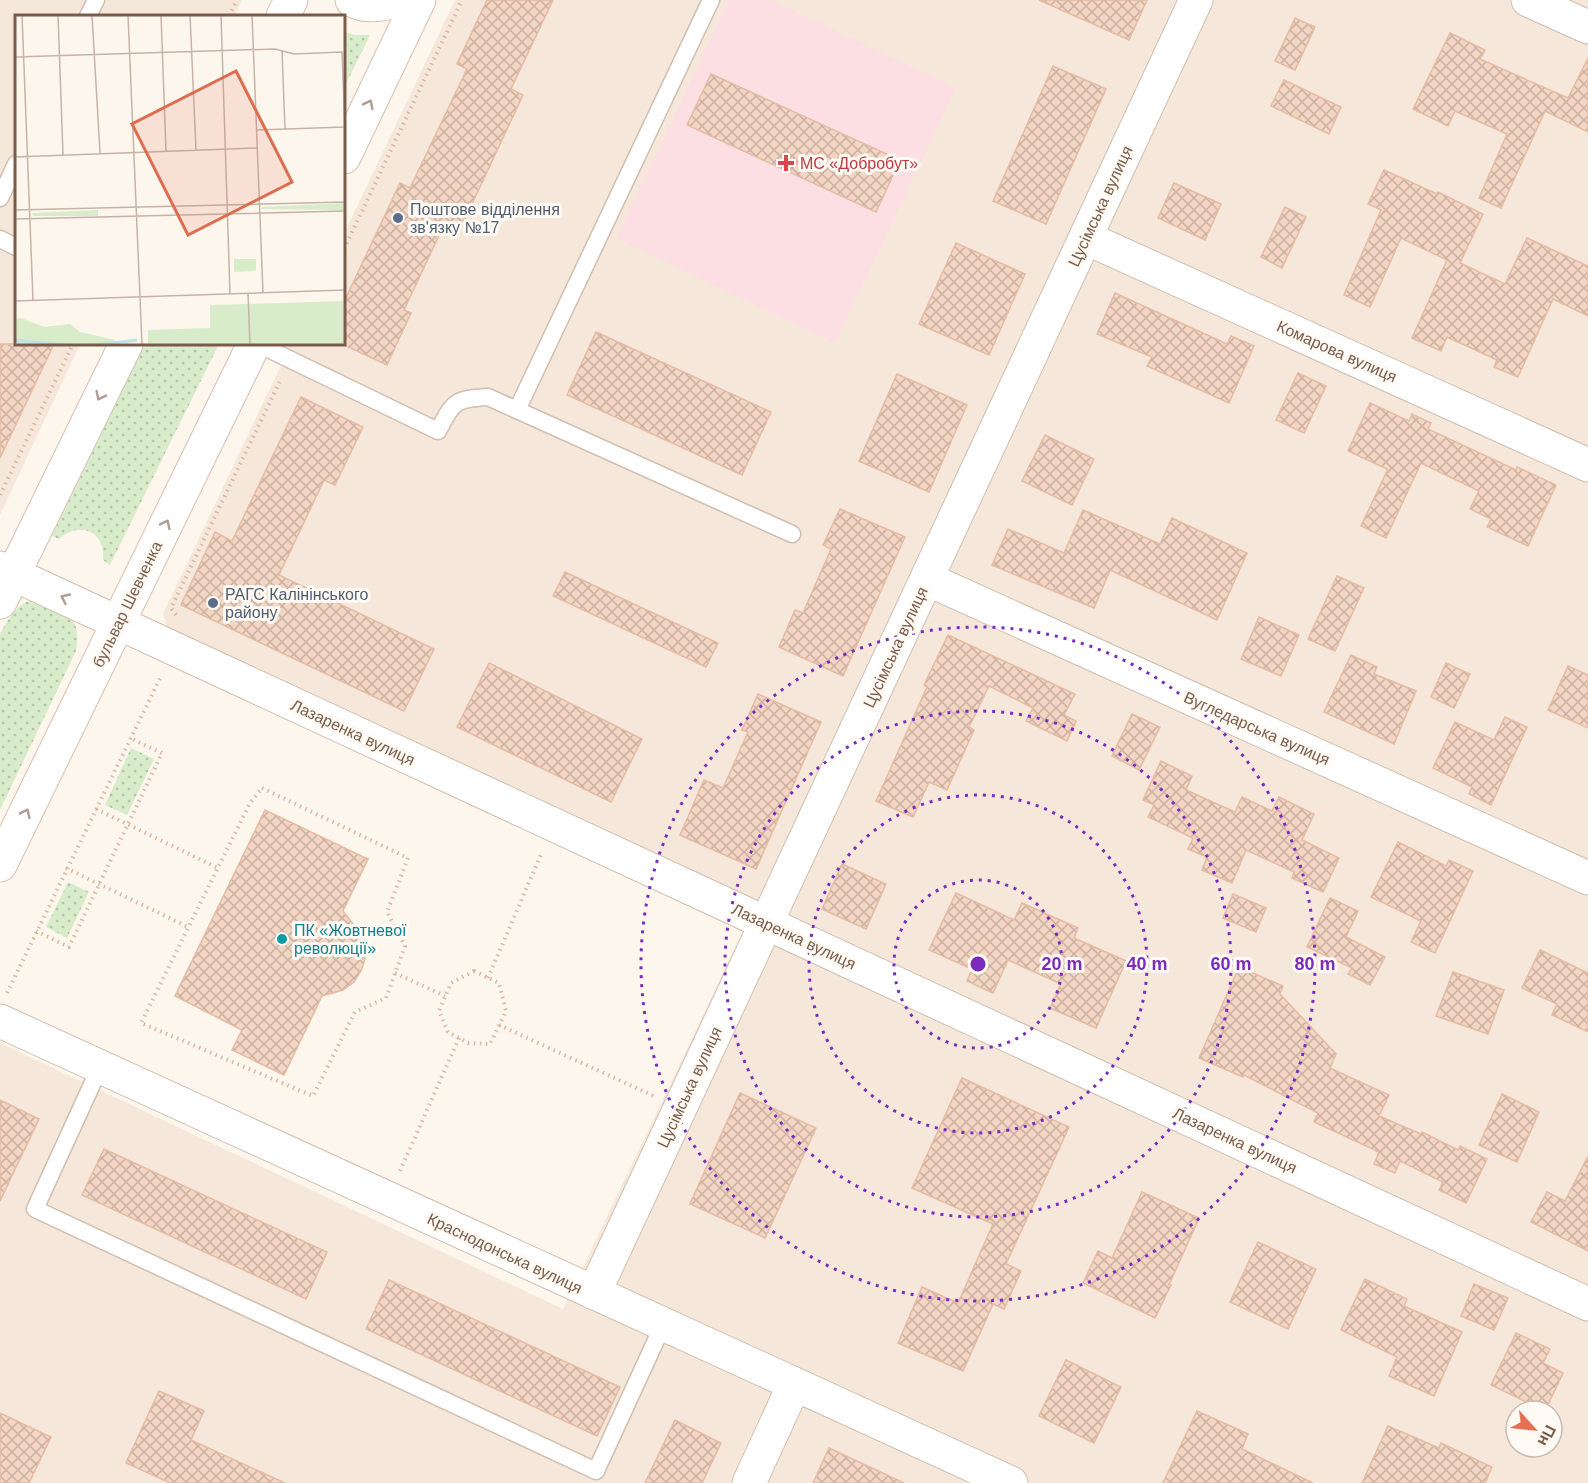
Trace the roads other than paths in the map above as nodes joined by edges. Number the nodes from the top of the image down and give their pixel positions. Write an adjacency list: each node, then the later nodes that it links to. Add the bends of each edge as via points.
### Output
1 (96, 0): 9 (lane)
2 (291, 0): 10 (street)
3 (352, 0): 4 (street, via 370,6)
4 (398, 0)
5 (419, 0): 12 (street, one-way to 5)
6 (711, 0): 21 (lane)
7 (1196, 0): 15 (street, Цусімська вулиця)
8 (1528, 0): 11 (street)
9 (88, 15)
10 (284, 15)
11 (1588, 27)
12 (345, 155)
13 (15, 166): 14 (lane)
14 (0, 198)
15 (1086, 238): 22 (street, Комарова вулиця); 24 (street, Цусімська вулиця)
16 (0, 239): 17 (lane)
17 (15, 246)
18 (125, 345): 25 (street, one-way to 25)
19 (256, 345): 26 (street, бульвар Шевченка, one-way to 19)
20 (258, 345): 21 (lane, via 438,431 451,406 466,398 488,397)
21 (517, 410): 23 (lane)
22 (1588, 465)
23 (792, 534)
24 (927, 579): 28 (street, Вугледарська вулиця); 29 (street, Цусімська вулиця)
25 (4, 581): 26 (street, Лазаренка вулиця, one-way to 25)
26 (118, 623): 27 (street, бульвар Шевченка, one-way to 26); 29 (street, Лазаренка вулиця)
27 (0, 865)
28 (1588, 878)
29 (766, 923): 32 (street, Цусімська вулиця); 33 (street, Лазаренка вулиця)
30 (2, 1009): 31 (street, Краснодонська вулиця)
31 (100, 1067): 32 (street, Краснодонська вулиця); 36 (lane, via 35,1209)
32 (594, 1293): 34 (street, Краснодонська вулиця)
33 (1588, 1304)
34 (663, 1325): 35 (street, Краснодонська вулиця); 36 (lane)
35 (794, 1385): 37 (street); 38 (street, Краснодонська вулиця)
36 (593, 1477)
37 (749, 1483)
38 (1011, 1483)

